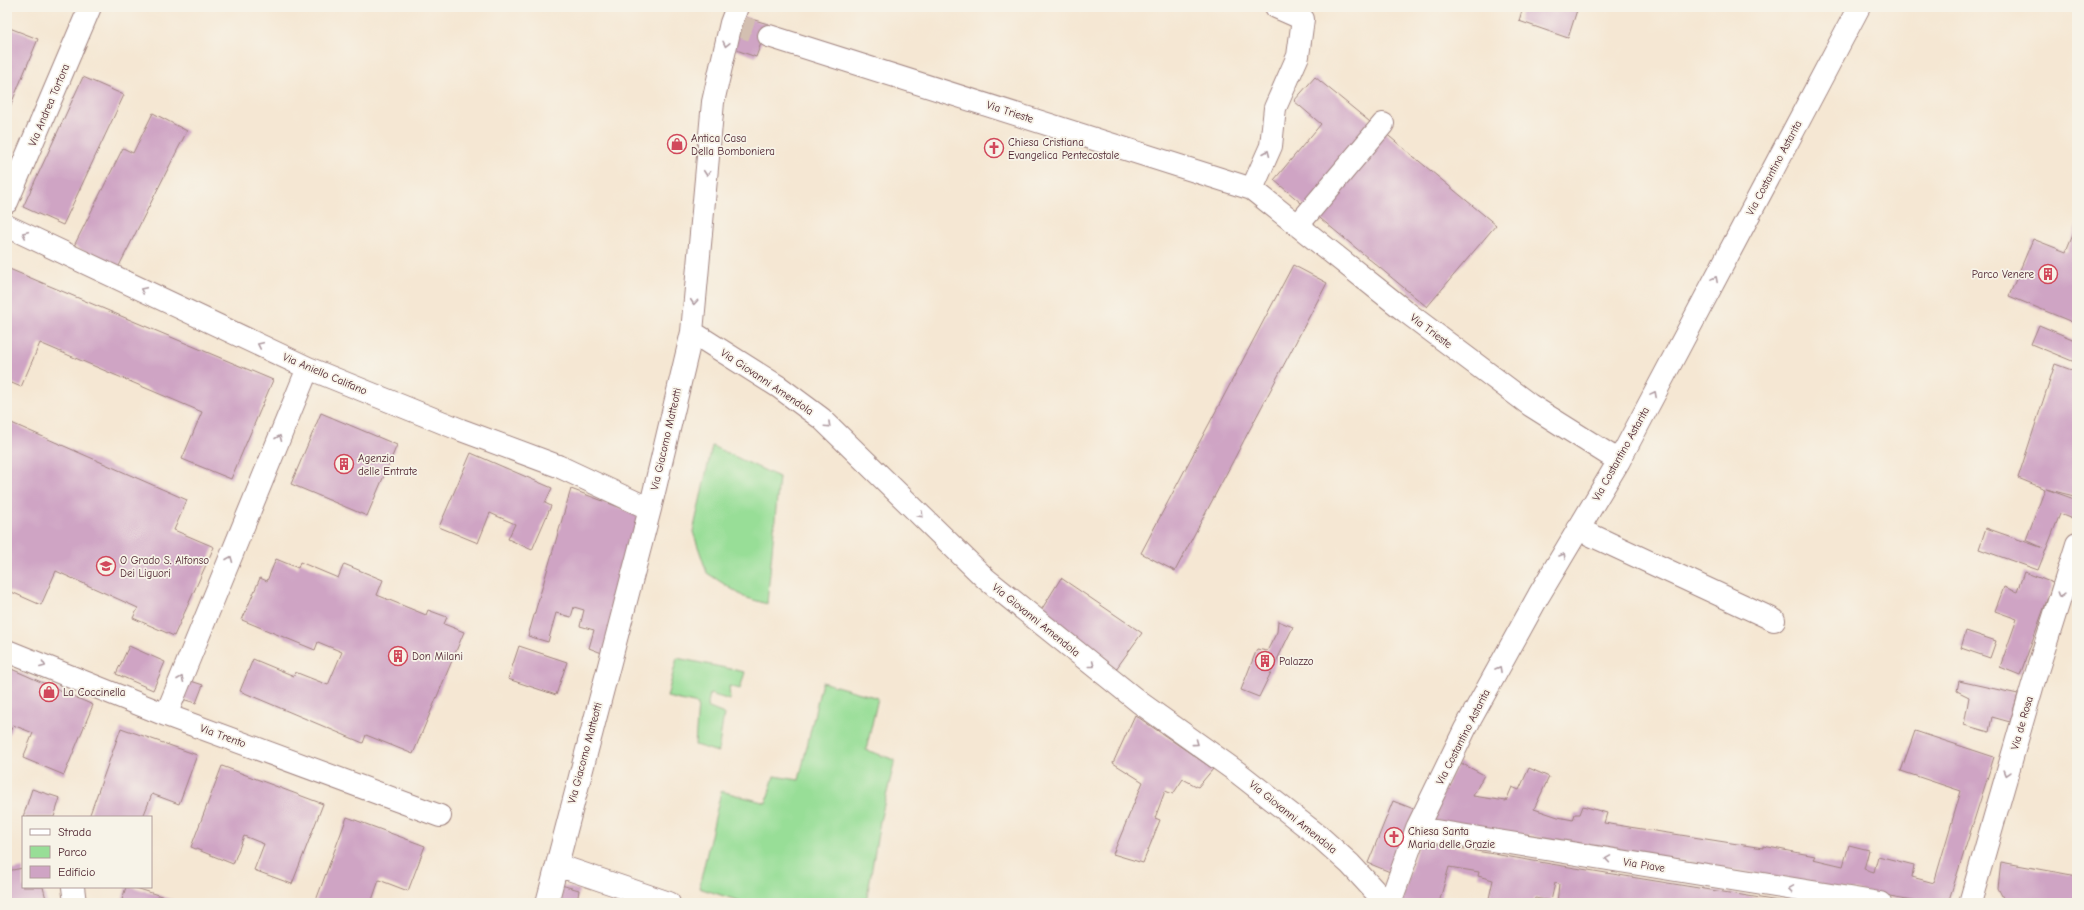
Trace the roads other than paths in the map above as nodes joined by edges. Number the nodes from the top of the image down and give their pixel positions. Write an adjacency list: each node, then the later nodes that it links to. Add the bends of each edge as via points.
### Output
1 (90, 7): 8 (street, Via Andrea Tortora)
2 (737, 7): 11 (street, Via Giacomo Matteotti, one-way to 11, via 730,23 713,102)
3 (1276, 7): 7 (street, one-way to 3, via 1271,146 1275,108 1298,56 1303,19)
4 (1859, 7): 13 (street, Via Costantino Astarita, one-way to 4)
5 (769, 36): 7 (street, Via Trieste)
6 (1384, 124): 9 (street)
7 (1252, 189): 9 (street, Via Trieste)
8 (7, 202)
9 (1298, 225): 13 (street, Via Trieste, via 1405,311 1530,405)
10 (7, 226): 12 (street, Via Aniello Califano, one-way to 10)
11 (692, 332): 14 (street, Via Giacomo Matteotti); 28 (street, Via Giovanni Amendola, one-way to 28, via 779,387 822,419 986,579 1139,702 1237,772 1320,837 1350,864)
12 (308, 368): 14 (street, Via Aniello Califano, via 558,466); 19 (street, one-way to 12)
13 (1619, 461): 15 (street, Via Costantino Astarita)
14 (650, 509): 22 (street, Via Giacomo Matteotti)
15 (1578, 529): 17 (street); 21 (street, Via Costantino Astarita, one-way to 15, via 1465,729)
16 (2077, 544): 30 (street, Via de Rosa, one-way to 30, via 2033,684)
17 (1774, 620)
18 (7, 651): 19 (street, Via Trento, one-way to 19)
19 (166, 715): 20 (street, Via Trento)
20 (440, 816)
21 (1417, 828): 24 (street, Via Piave, one-way to 21); 29 (street, Via Costantino Astarita)
22 (557, 865): 26 (street, Via Giacomo Matteotti); 27 (street)
23 (72, 888): 25 (street)
24 (1874, 902)
25 (75, 903)
26 (546, 903)
27 (669, 903)
28 (1386, 903)
29 (1390, 903)
30 (1970, 903)

